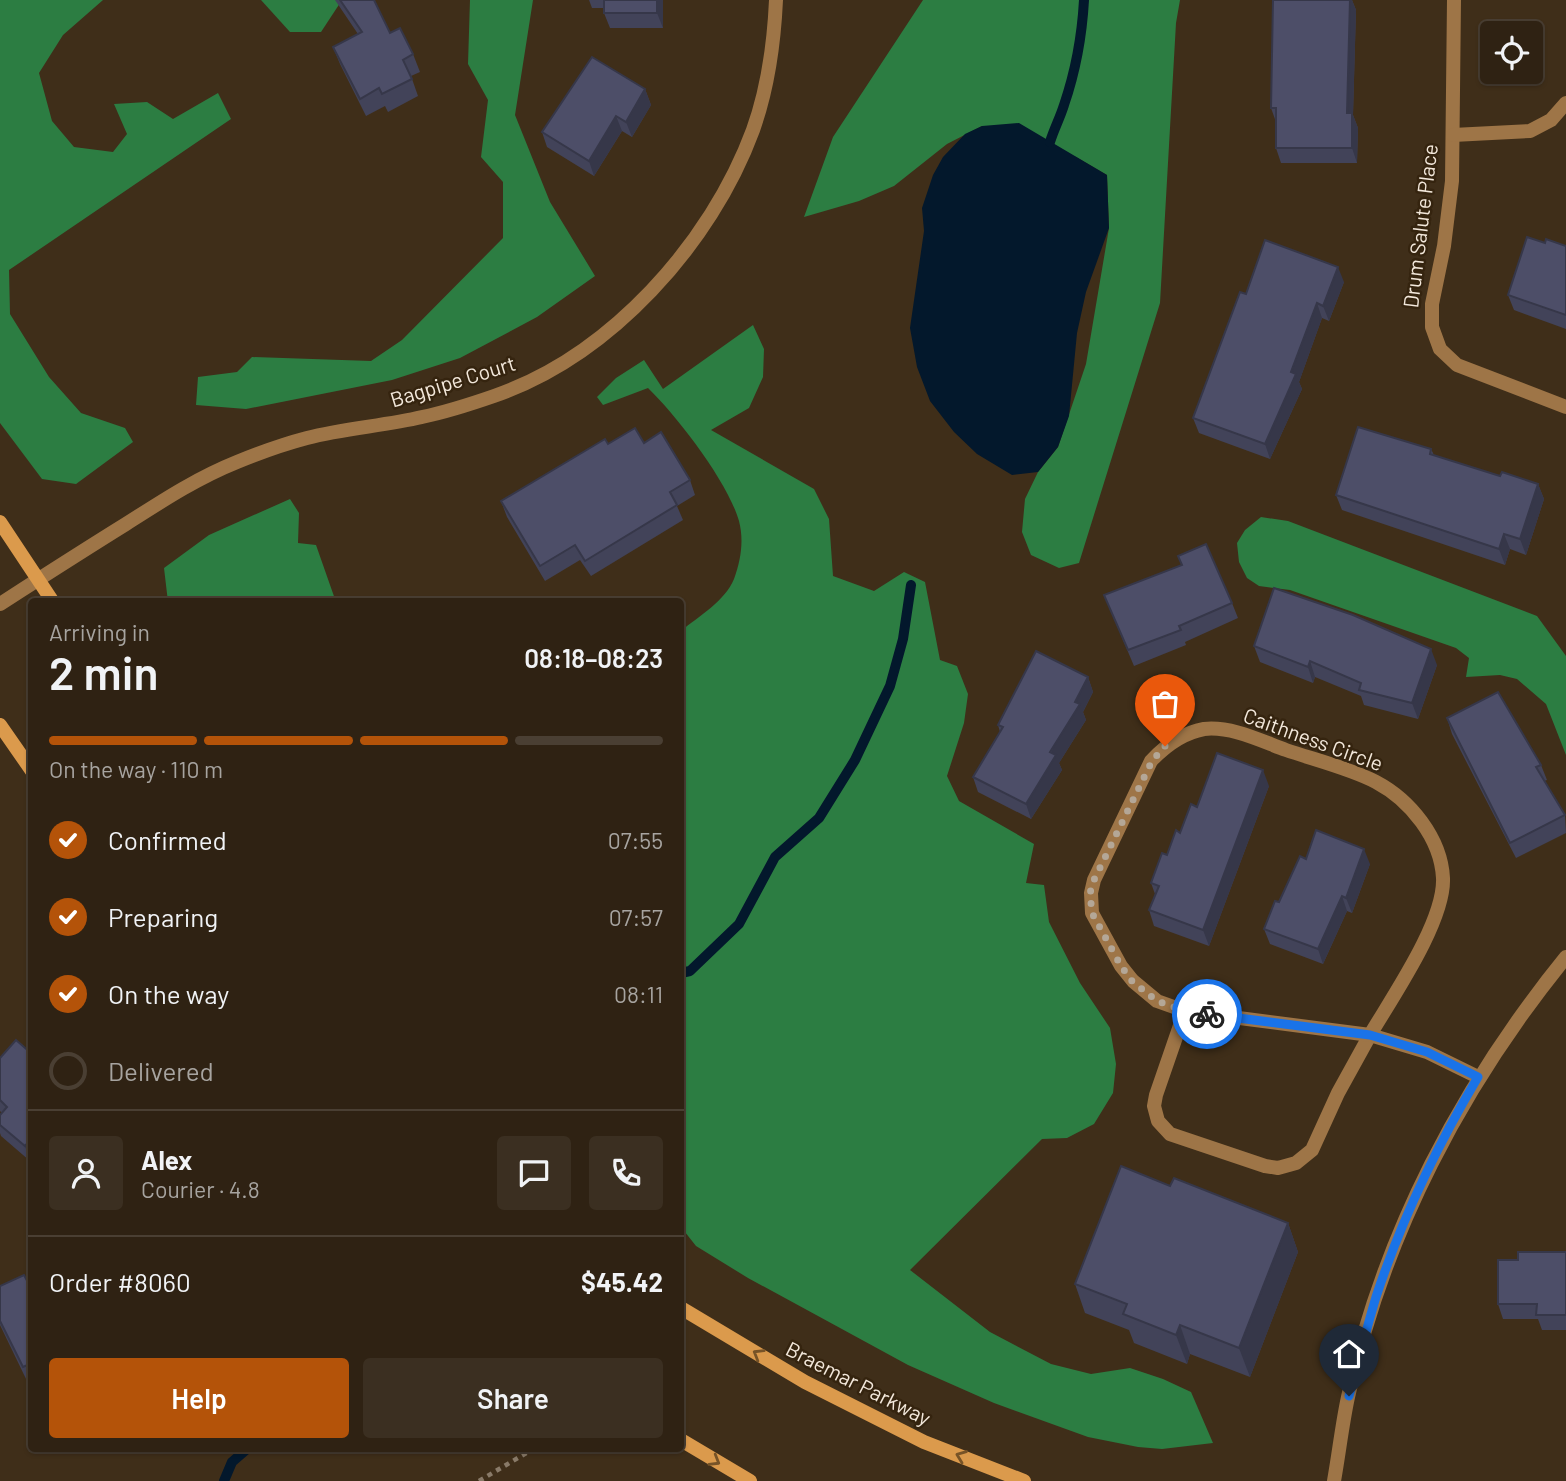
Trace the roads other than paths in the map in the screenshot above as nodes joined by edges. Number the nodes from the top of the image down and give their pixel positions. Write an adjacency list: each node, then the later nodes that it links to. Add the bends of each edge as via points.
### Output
1 (776, 0): 7 (street, Bagpipe Court, via 767,83 728,187 700,232 657,285 606,332 550,372 495,396 425,417 308,438 237,462 184,487)
2 (1454, 0): 4 (street, Drum Salute Place)
3 (1566, 103): 4 (street, Drum Salute Place, via 1552,120 1531,131)
4 (1453, 135): 5 (street, Drum Salute Place, via 1444,246 1432,304 1432,327 1440,349 1457,365)
5 (1566, 407)
6 (0, 522): 7 (street)
7 (38, 579): 8 (street); 9 (street, Bagpipe Court)
8 (50, 598)
9 (0, 604)
10 (0, 724): 11 (street)
11 (28, 765)
12 (1566, 957): 15 (street)
13 (1185, 1011): 14 (street, Caithness Circle); 14 (street, via 1156,1095 1158,1121 1170,1134 1265,1167 1297,1163 1312,1150); 14 (street, Caithness Circle, via 1157,1001 1132,981 1092,913 1090,893 1152,761 1165,746 1187,733 1233,731 1376,781 1404,802 1427,829 1439,856 1441,901 1432,928)
14 (1370, 1035): 15 (street, Caithness Circle, via 1427,1052)
15 (1478, 1077): 20 (street, via 1414,1200 1376,1297 1349,1396)
16 (684, 1310): 19 (street, Braemar Parkway, one-way to 16, via 924,1442 805,1382)
17 (684, 1442): 18 (street, one-way to 18)
18 (750, 1481)
19 (1024, 1481)
20 (1334, 1481)

